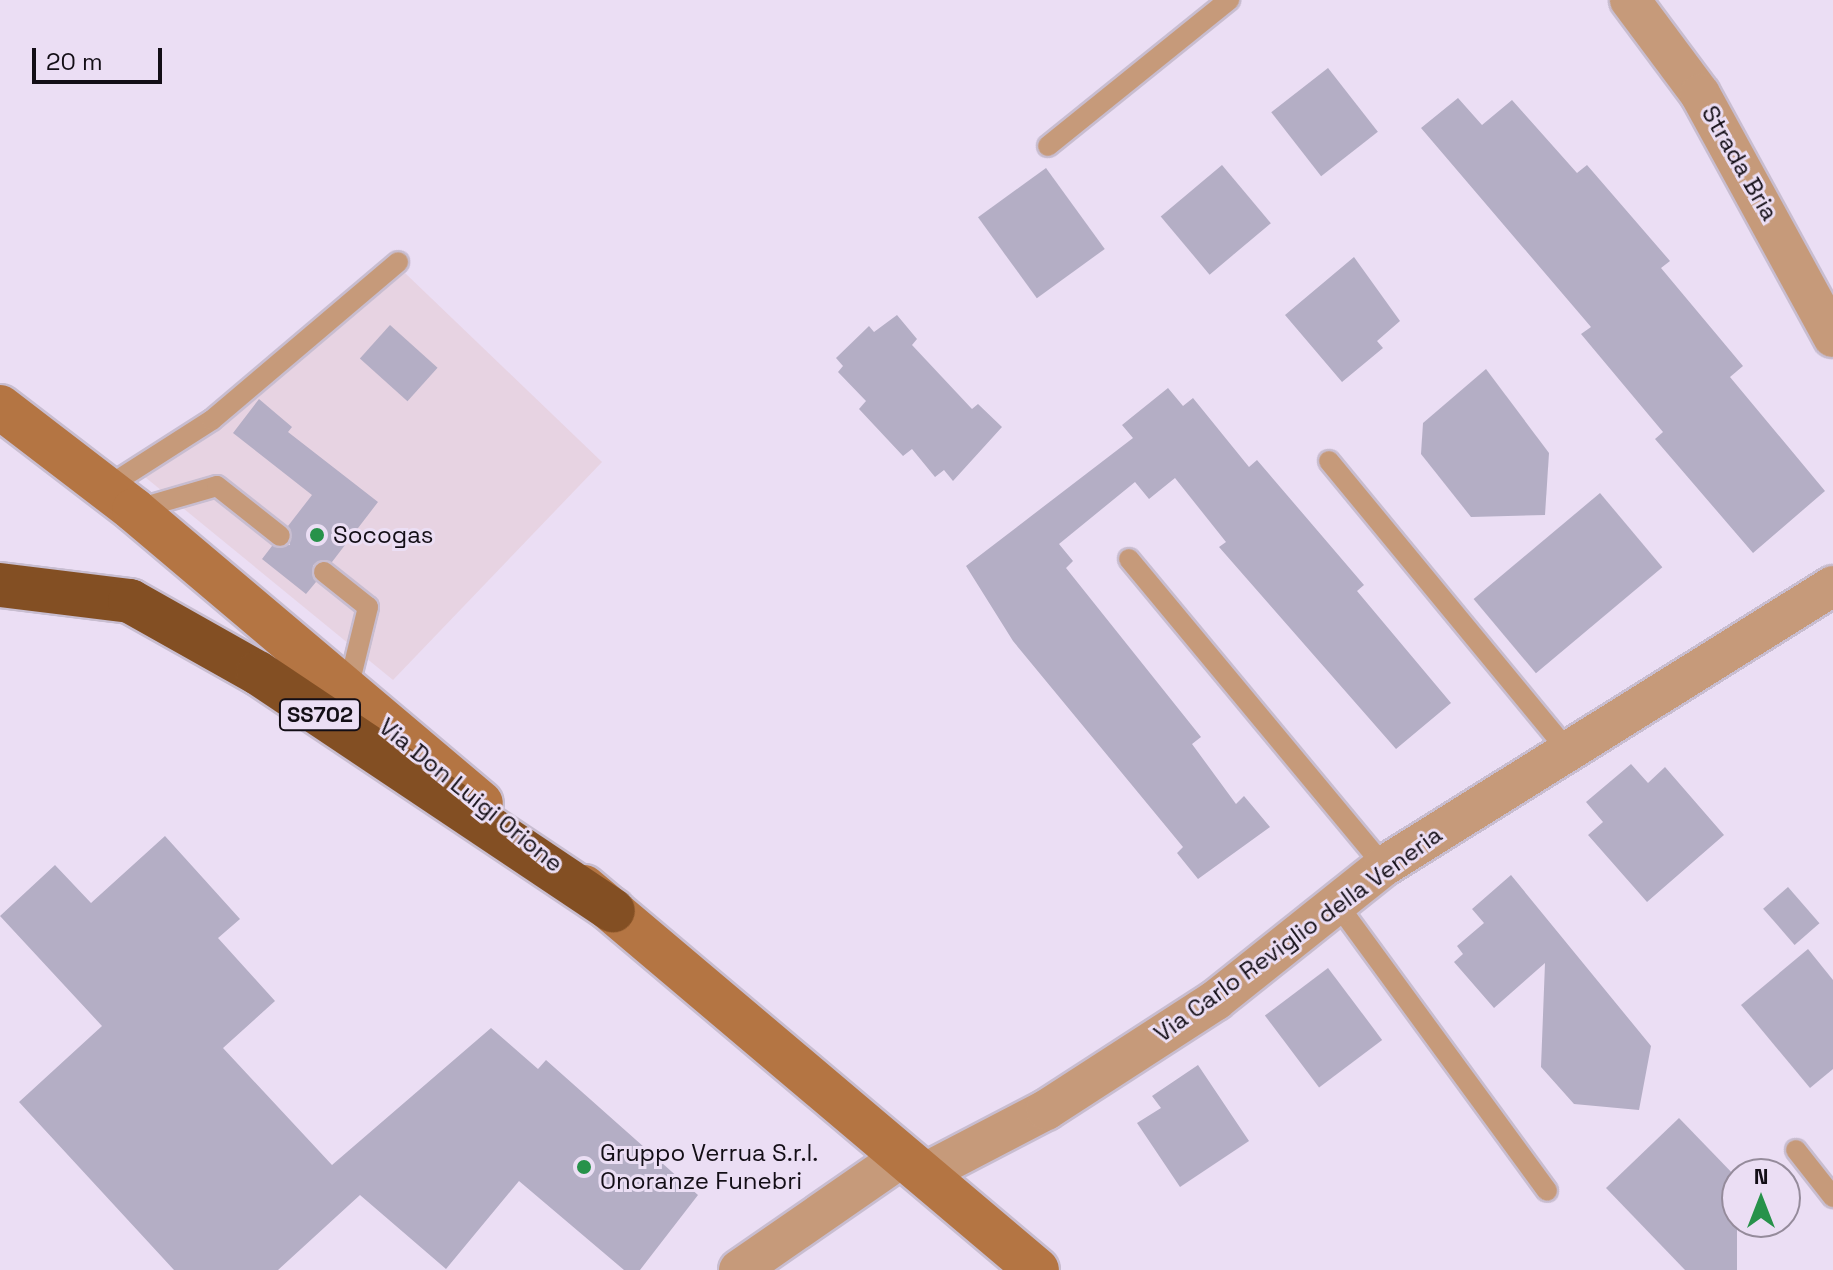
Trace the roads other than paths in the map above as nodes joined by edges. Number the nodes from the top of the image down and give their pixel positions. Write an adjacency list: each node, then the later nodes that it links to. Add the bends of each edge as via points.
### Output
1 (1229, 0): 3 (lane)
2 (1630, 0): 5 (street, Strada Bria, via 1700,94)
3 (1048, 146)
4 (398, 262): 8 (lane)
5 (1833, 337)
6 (0, 407): 8 (main road, Via Don Luigi Orione)
7 (1329, 461): 15 (lane)
8 (119, 499): 9 (lane, via 217,486); 14 (main road, Via Don Luigi Orione)
9 (280, 536)
10 (1129, 559): 16 (lane)
11 (324, 572): 14 (lane, via 368,607)
12 (0, 585): 18 (highway, SS702, via 130,601 258,673)
13 (1833, 586): 15 (street, Via Carlo Reviglio della Veneria)
14 (347, 693): 18 (main road, Via Don Luigi Orione)
15 (1565, 747): 16 (street, Via Carlo Reviglio della Veneria)
16 (1384, 866): 17 (street, Via Carlo Reviglio della Veneria)
17 (1335, 901): 20 (street, Via Carlo Reviglio della Veneria, via 1216,1000 1046,1110); 21 (lane)
18 (613, 911): 20 (main road, Via Don Luigi Orione)
19 (1796, 1150): 22 (lane)
20 (912, 1166): 23 (street); 24 (main road, Via Don Luigi Orione)
21 (1547, 1191)
22 (1833, 1197)
23 (739, 1270)
24 (1037, 1270)

